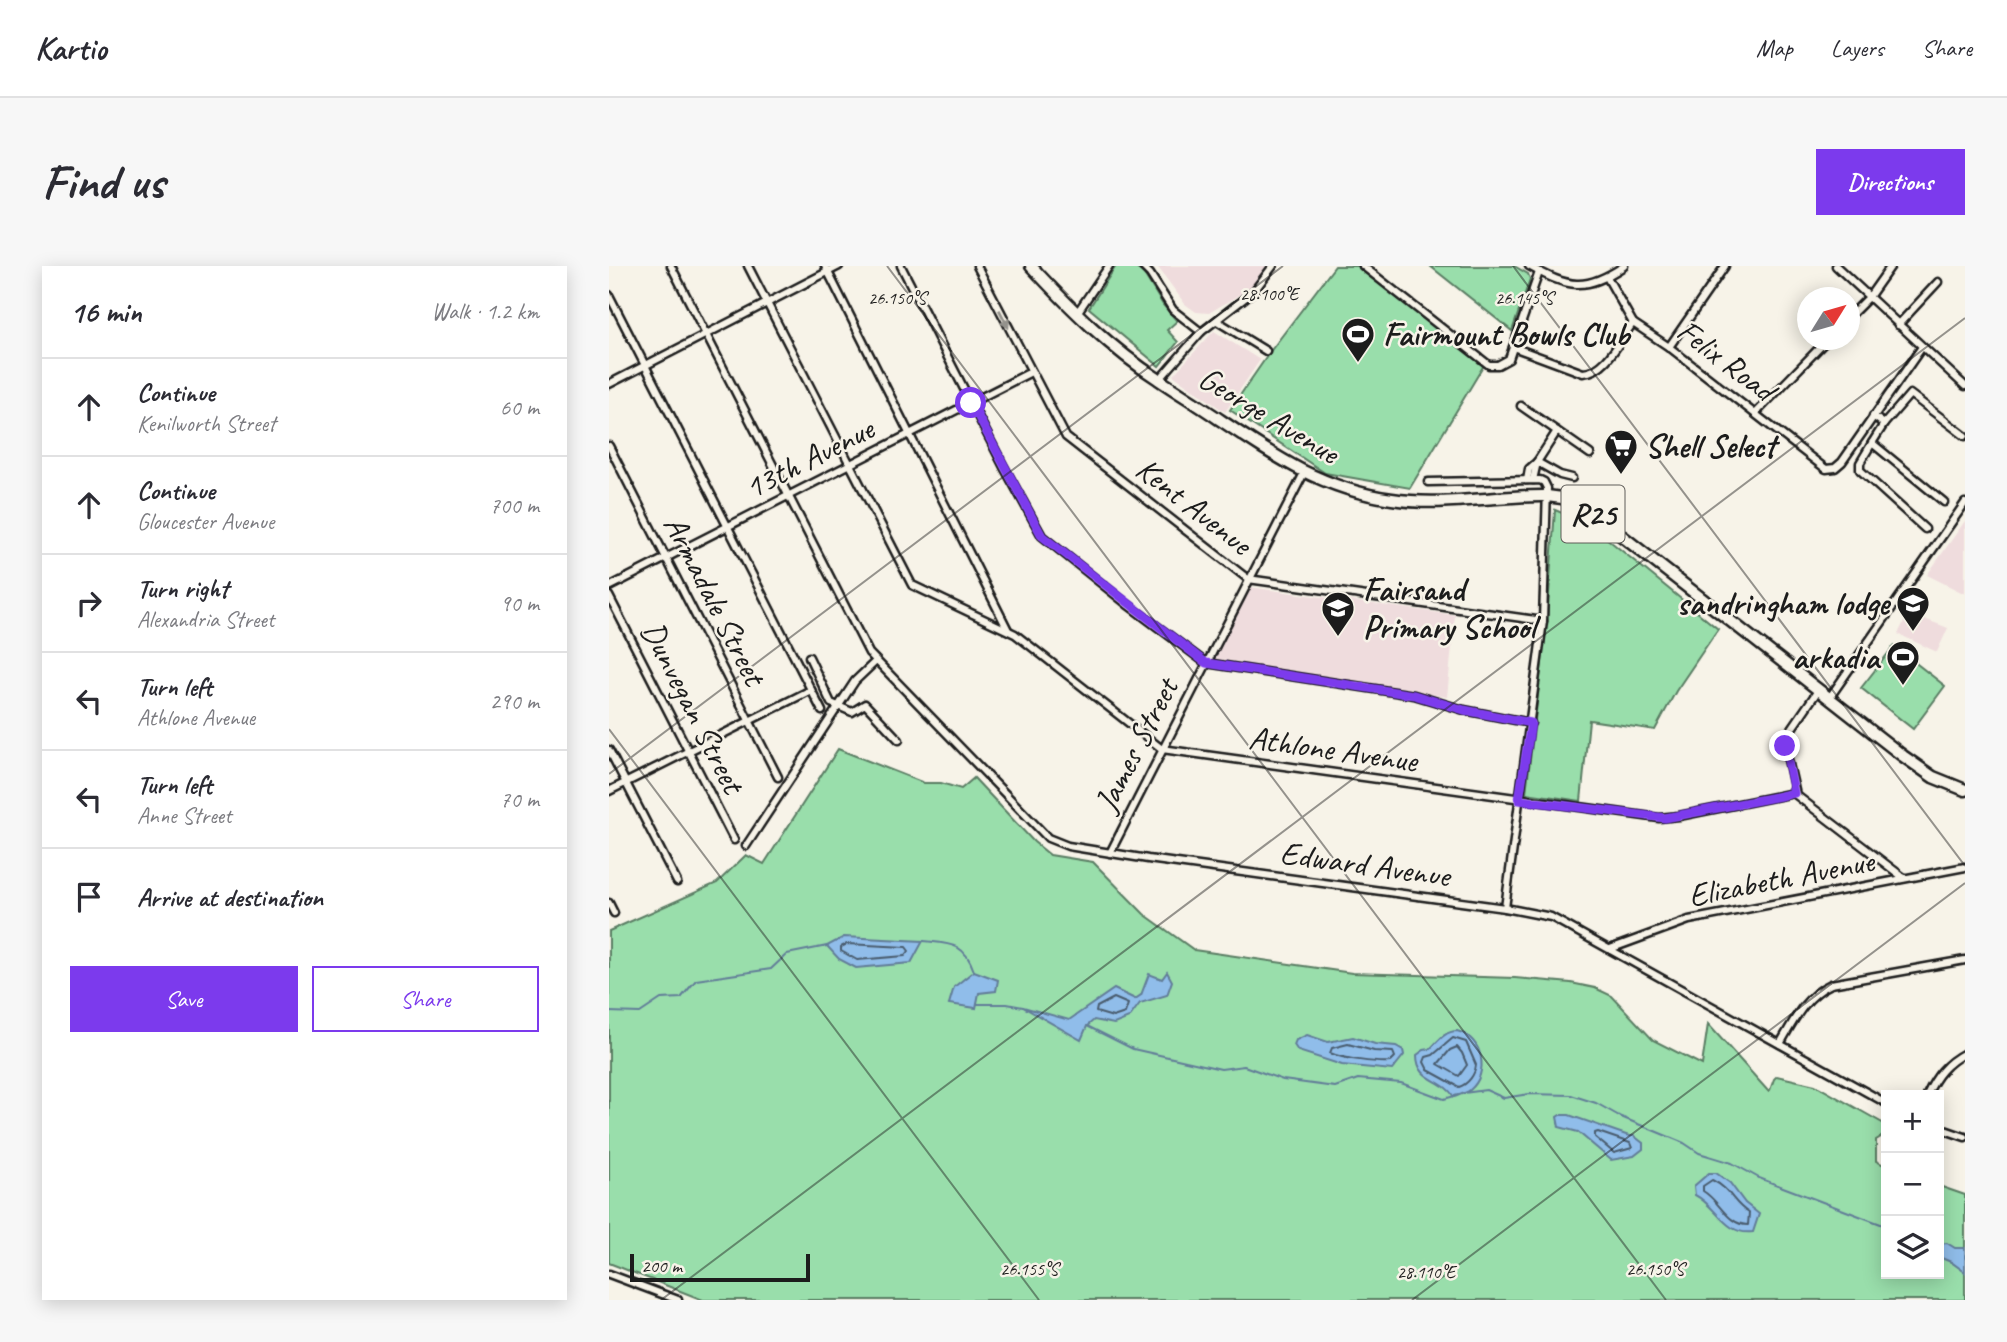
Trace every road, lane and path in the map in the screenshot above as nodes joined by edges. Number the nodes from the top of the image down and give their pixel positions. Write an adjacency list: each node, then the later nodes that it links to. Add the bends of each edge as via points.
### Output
1 (671, 266): 29 (street, Edward Avenue)
2 (748, 266): 22 (street)
3 (839, 266): 16 (street)
4 (901, 266): 40 (street)
5 (978, 266): 36 (street, Kent Avenue, one-way to 36)
6 (1109, 266): 24 (street)
7 (1142, 266): 28 (street, via 1168,304)
8 (1273, 266): 25 (street, via 1254,291)
9 (1363, 266): 31 (street, via 1489,365 1504,363)
10 (1529, 266): 17 (street)
11 (1624, 266): 18 (street)
12 (1725, 266): 30 (street)
13 (1836, 266): 21 (street)
14 (1891, 266): 21 (street)
15 (1032, 267): 24 (main road, R25)
16 (826, 269): 22 (street); 46 (street)
17 (1539, 272): 18 (street, via 1581,286); 31 (street)
18 (1607, 276): 26 (street, Felix Road)
19 (1938, 282): 27 (street)
20 (609, 295): 35 (street)
21 (1869, 297): 23 (street); 27 (street)
22 (767, 303): 29 (street); 52 (street)
23 (1860, 306)
24 (1078, 311): 37 (main road, George Avenue / R25, via 1113,345)
25 (1217, 321): 28 (street); 34 (street)
26 (1633, 323): 30 (street, Felix Road); 31 (street, via 1600,368 1590,373)
27 (1898, 324): 32 (street)
28 (1201, 332): 37 (street)
29 (706, 334): 35 (street); 57 (street, Edward Avenue)
30 (1669, 346): 42 (street, Felix Road)
31 (1513, 347)
32 (1922, 347): 39 (street); 43 (street)
33 (1818, 350): 42 (street)
34 (1266, 351)
35 (645, 365): 38 (street); 61 (street)
36 (1031, 372): 40 (street, 13th Avenue); 64 (street, Kent Avenue, via 1066,437)
37 (1161, 380): 53 (main road, George Avenue / R25)
38 (609, 384)
39 (1965, 386)
40 (971, 403): 46 (street, 13th Avenue); 71 (street, via 1048,543)
41 (1521, 406): 45 (street)
42 (1756, 413): 43 (street, Felix Road, via 1821,467 1830,469 1842,462)
43 (1873, 416): 44 (street)
44 (1884, 424): 47 (street, via 1910,394); 48 (street)
45 (1556, 431): 50 (street); 51 (street)
46 (910, 434): 52 (street, 13th Avenue); 68 (street)
47 (1965, 436)
48 (1872, 443): 59 (street); 62 (street, via 1860,470)
49 (609, 446): 63 (street, Armadale Street)
50 (1590, 454)
51 (1537, 461): 54 (street); 55 (street, via 1529,469)
52 (849, 464): 57 (street, 13th Avenue); 68 (street, Athlone Avenue, via 912,585)
53 (1304, 473): 58 (main road, George Avenue / R25, via 1347,489 1413,502); 64 (street, James Street)
54 (1572, 478)
55 (1530, 480): 56 (street); 58 (street, via 1544,482)
56 (1428, 482)
57 (788, 496): 61 (street, 13th Avenue); 70 (street, Edward Avenue)
58 (1546, 496): 67 (street); 72 (main road, George Avenue / R25, via 1590,511)
59 (1944, 502)
60 (1965, 503): 74 (street)
61 (727, 527): 63 (street, 13th Avenue); 73 (street)
62 (1925, 529)
63 (666, 558): 65 (street, 13th Avenue); 77 (street, Armadale Street)
64 (1248, 579): 67 (street, Kent Avenue); 71 (street, James Street)
65 (609, 587)
66 (609, 596): 82 (street, Dunvegan Street)
67 (1543, 621): 78 (street)
68 (1009, 630): 80 (street, Athlone Avenue)
69 (809, 657): 75 (street, via 831,703)
70 (876, 661): 75 (street, via 855,681); 91 (street, Edward Avenue, via 1048,838)
71 (1206, 663): 78 (street, via 1414,695); 80 (street, James Street)
72 (1819, 689): 74 (main road, George Avenue / R25); 87 (street, via 1786,737)
73 (811, 690): 76 (street); 77 (street)
74 (1830, 697): 85 (main road, George Avenue / R25, via 1921,769)
75 (840, 708): 79 (street, via 854,712 865,704); 90 (street)
76 (822, 711)
77 (749, 721): 82 (street); 83 (street, Armadale Street)
78 (1531, 723): 88 (street)
79 (899, 740)
80 (1162, 749): 88 (street, Athlone Avenue); 91 (street, James Street)
81 (609, 750): 84 (street)
82 (688, 751): 84 (street); 89 (street, Dunvegan Street)
83 (778, 777)
84 (626, 783): 86 (street); 94 (street)
85 (1965, 790)
86 (609, 791)
87 (1794, 793): 88 (street, Athlone Avenue, via 1665,818); 93 (street)
88 (1519, 800): 96 (street)
89 (734, 840)
90 (746, 846)
91 (1109, 853): 96 (street, Edward Avenue)
92 (1965, 867): 93 (street, Elizabeth Avenue)
93 (1904, 878): 98 (street, Elizabeth Avenue, via 1689,920)
94 (677, 883)
95 (609, 903): 97 (street)
96 (1505, 908): 98 (street, Edward Avenue, via 1551,918)
97 (614, 912)
98 (1610, 949): 100 (street, Edward Avenue)
99 (1965, 960): 100 (street, via 1831,984 1805,1002)
100 (1780, 1044): 103 (street, Edward Avenue)
101 (1965, 1053): 102 (street, via 1945,1066)
102 (1929, 1090)
103 (1881, 1100)
104 (1944, 1130): 105 (street)
105 (1965, 1137)
106 (609, 1274): 107 (street)
107 (678, 1300)

